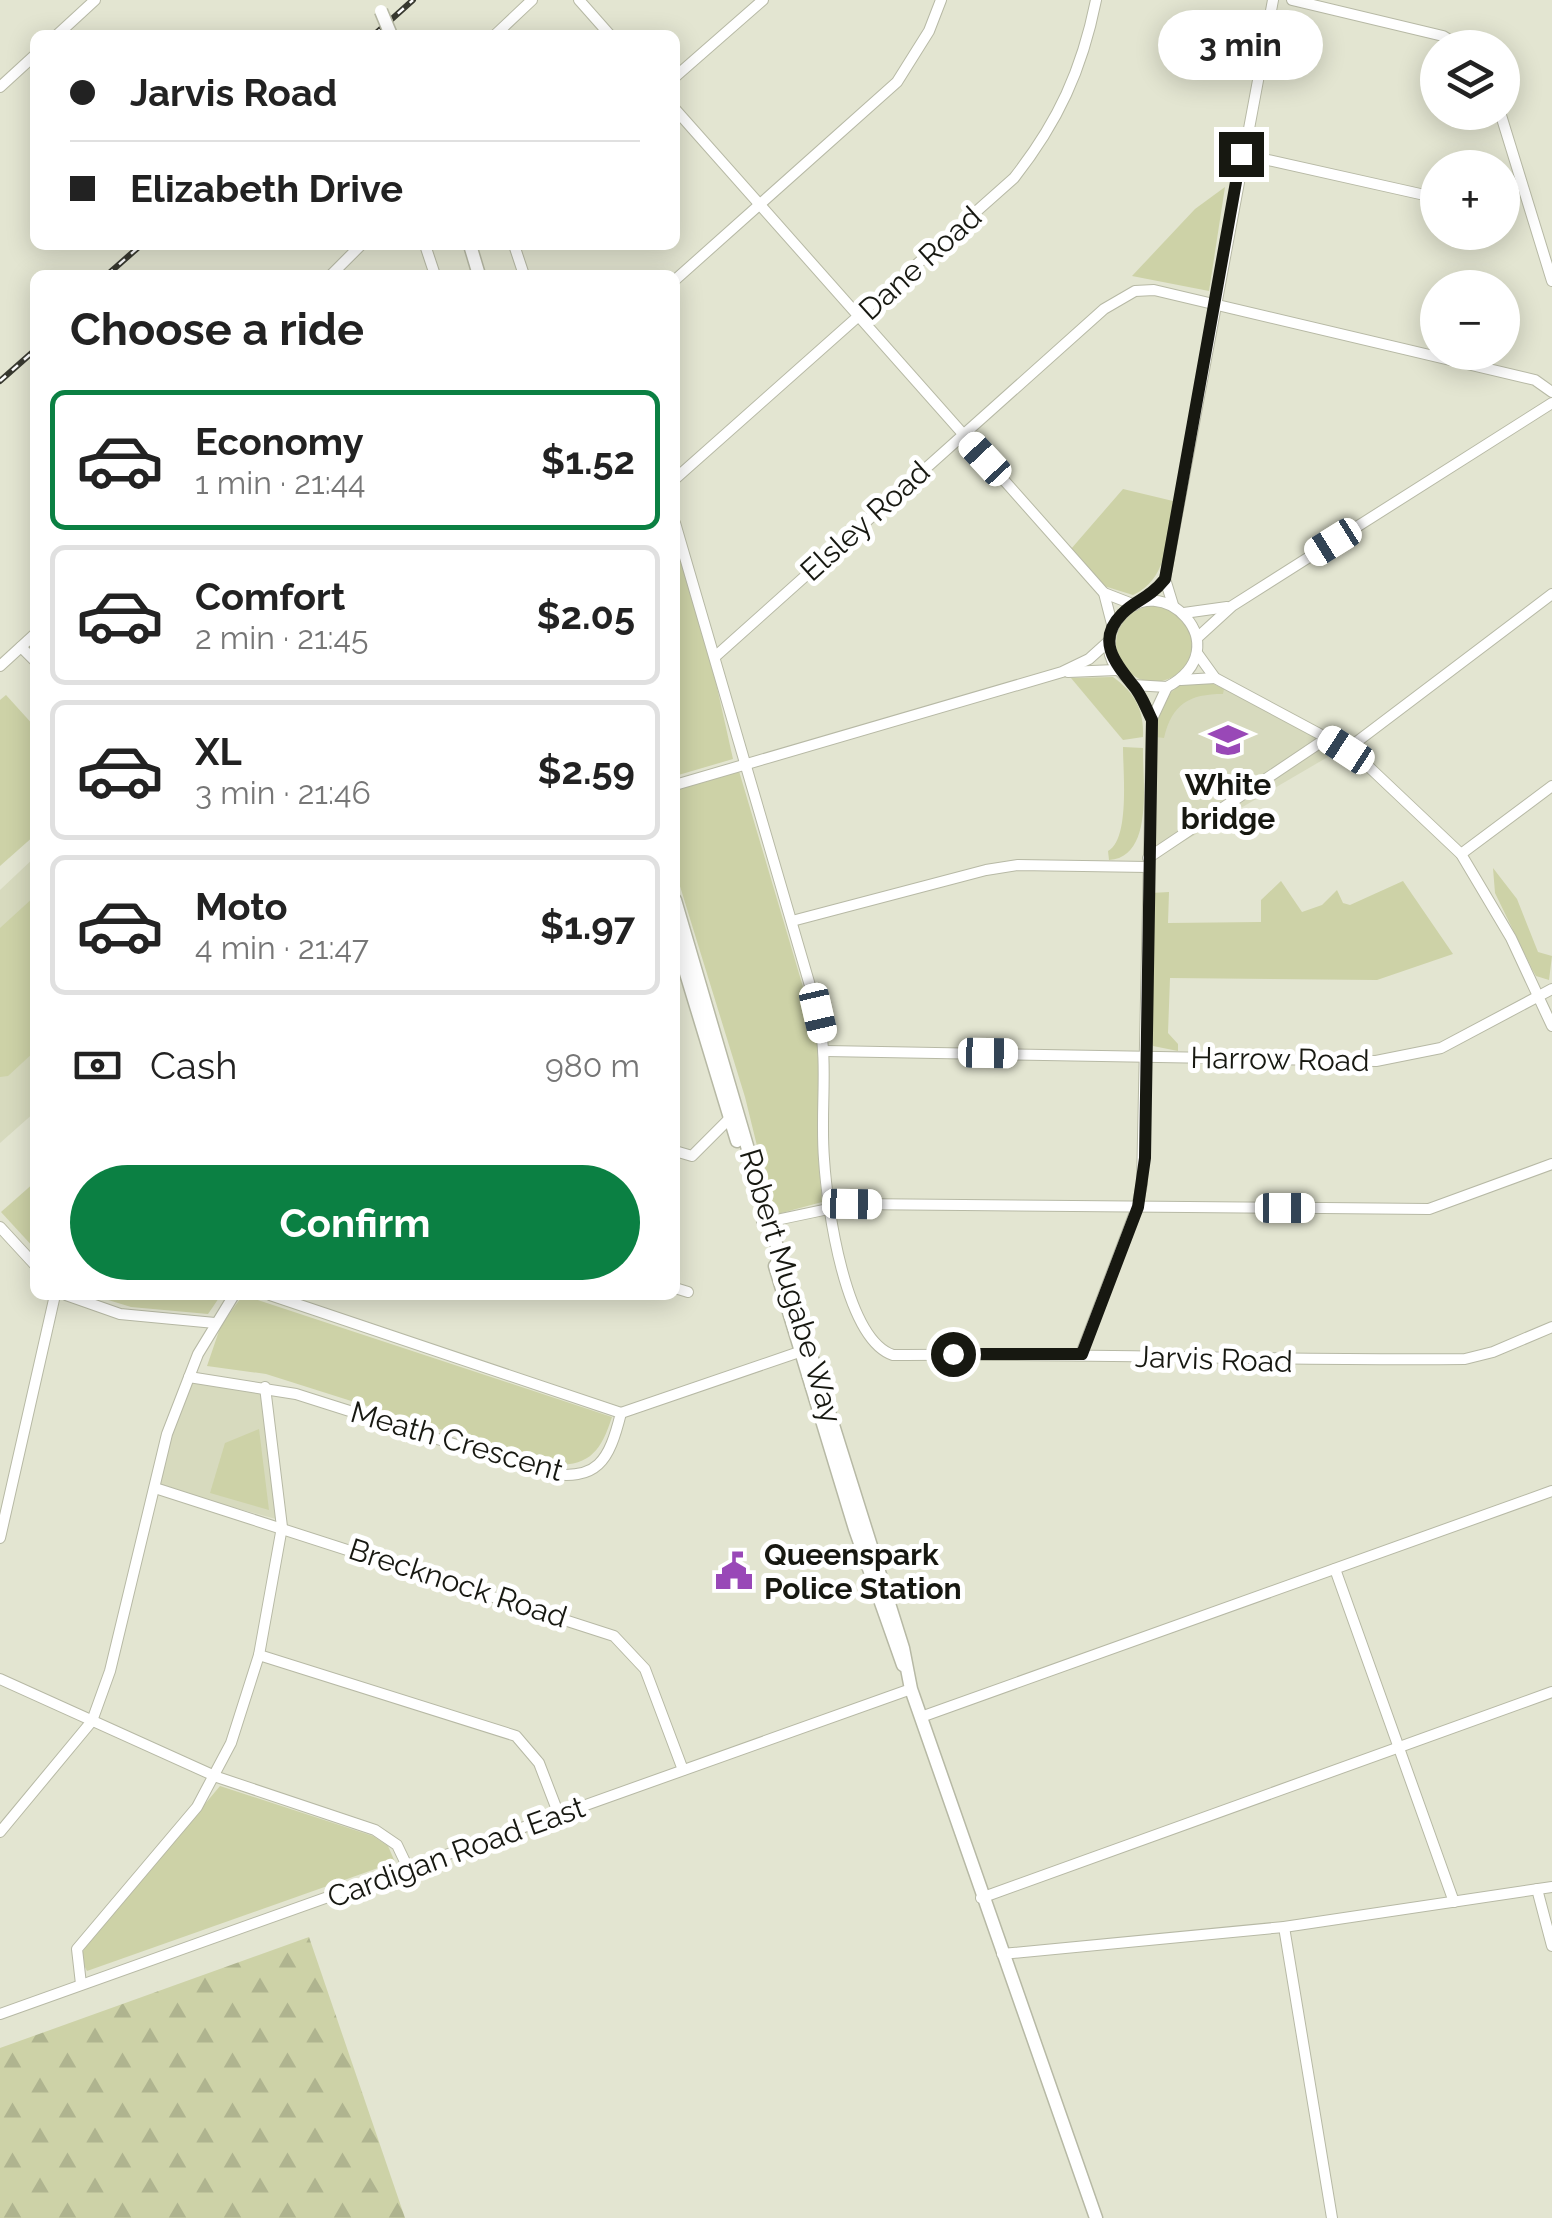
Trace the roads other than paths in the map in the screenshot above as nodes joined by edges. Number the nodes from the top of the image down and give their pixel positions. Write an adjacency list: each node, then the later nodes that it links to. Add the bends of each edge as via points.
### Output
1 (95, 0): 10 (street)
2 (532, 0): 12 (street)
3 (579, 0): 13 (street)
4 (763, 0): 16 (street)
5 (941, 0): 22 (street, via 897,82)
6 (1096, 0): 28 (street, Dane Road, via 1076,80 1048,134 1014,178)
7 (1273, 0): 20 (street)
8 (1292, 0): 14 (street)
9 (379, 6): 11 (main road, bridge)
10 (62, 30)
11 (388, 30)
12 (501, 30)
13 (606, 30)
14 (1420, 31)
15 (30, 59): 17 (street)
16 (680, 73)
17 (0, 86)
18 (680, 114): 22 (street)
19 (1506, 130): 26 (street)
20 (1241, 154): 21 (street); 27 (street)
21 (1420, 194)
22 (760, 202): 25 (street); 28 (street)
23 (357, 250): 24 (street)
24 (336, 270)
25 (680, 275)
26 (1552, 281)
27 (1217, 304): 29 (street, Elsley Road, via 1535,380); 31 (street, Elsley Road, via 1154,290 1125,295); 34 (street)
28 (859, 318): 31 (street); 32 (street, Dane Road)
29 (1552, 392)
30 (1552, 403): 40 (street)
31 (963, 435): 35 (street); 48 (street, Elsley Road)
32 (680, 475)
33 (680, 539): 48 (street, Jarvis Road)
34 (1165, 579): 37 (street); 39 (street)
35 (1104, 593): 38 (street); 42 (street)
36 (1552, 594): 59 (street)
37 (1147, 601): 38 (street); 39 (street)
38 (1134, 605): 42 (street)
39 (1173, 605): 41 (street)
40 (1232, 606): 41 (street); 43 (street)
41 (1184, 613): 43 (street)
42 (1112, 628): 45 (street)
43 (1197, 638): 47 (street)
44 (30, 639): 46 (street)
45 (1109, 641): 51 (street); 52 (street)
46 (22, 647): 49 (street); 50 (street)
47 (1197, 653): 53 (street); 54 (street)
48 (717, 654): 60 (street, Jarvis Road)
49 (30, 656)
50 (0, 666)
51 (1116, 670): 52 (street); 55 (street)
52 (1062, 672): 60 (street)
53 (1215, 678): 54 (street); 58 (street)
54 (1180, 680): 56 (street)
55 (1133, 684): 56 (street); 57 (street)
56 (1167, 687): 57 (street)
57 (1152, 720): 64 (street)
58 (1326, 738): 59 (street); 64 (street)
59 (1346, 750): 63 (street)
60 (744, 765): 61 (street); 66 (street, Jarvis Road)
61 (680, 784)
62 (1552, 786): 63 (street)
63 (1461, 854): 69 (street)
64 (1148, 862): 66 (street, via 986,870); 72 (street)
65 (680, 918): 78 (main road, Robert Mugabe Way)
66 (792, 921): 71 (street, Jarvis Road)
67 (680, 953): 73 (main road, Robert Mugabe Way)
68 (1552, 988): 69 (street, Harrow Road)
69 (1540, 998): 70 (street); 72 (street, Harrow Road, via 1441,1048 1400,1058)
70 (1552, 1026)
71 (826, 1051): 72 (street, Harrow Road); 76 (street, Jarvis Road)
72 (1144, 1057): 77 (street, via 1145,1158)
73 (730, 1118): 74 (street, via 692,1156); 78 (main road, Robert Mugabe Way)
74 (680, 1152)
75 (1552, 1164): 77 (street, via 1429,1209)
76 (828, 1206): 77 (street); 78 (street); 90 (street, Jarvis Road, via 862,1329 882,1352)
77 (1138, 1207): 90 (street)
78 (765, 1222): 89 (main road, Robert Mugabe Way)
79 (0, 1227): 80 (street)
80 (30, 1260)
81 (680, 1290): 82 (street)
82 (688, 1292)
83 (54, 1300): 94 (street)
84 (80, 1300): 87 (street, via 120,1314)
85 (231, 1300): 87 (street)
86 (285, 1300): 93 (street)
87 (215, 1323): 91 (street)
88 (1552, 1326): 90 (street, Jarvis Road, via 1464,1359 1262,1362)
89 (806, 1350): 93 (street); 102 (main road, Robert Mugabe Way, via 877,1598)
90 (1082, 1354)
91 (189, 1377): 92 (street, Meath Crescent); 95 (street)
92 (264, 1387): 93 (street, Meath Crescent, via 563,1476 601,1463); 97 (street)
93 (621, 1413)
94 (6, 1476): 98 (street)
95 (155, 1488): 97 (street, Brecknock Road); 105 (street)
96 (1552, 1492): 99 (street)
97 (282, 1526): 100 (street); 107 (street, Brecknock Road, via 614,1636 645,1670)
98 (0, 1538)
99 (1335, 1569): 104 (street); 106 (street)
100 (259, 1655): 108 (street); 109 (street, via 516,1736 539,1763)
101 (0, 1679): 105 (street)
102 (911, 1689): 104 (main road, Robert Mugabe Way); 107 (street, Cardigan Road East)
103 (1552, 1692): 106 (street)
104 (921, 1717): 114 (main road, Robert Mugabe Way)
105 (92, 1720): 108 (street); 110 (street)
106 (1398, 1748): 114 (street); 115 (street)
107 (683, 1770): 109 (street, Cardigan Road East)
108 (217, 1777): 111 (street, via 375,1830 392,1839); 119 (street, via 82,1942 75,1956)
109 (559, 1815): 111 (street, Cardigan Road East)
110 (0, 1832)
111 (408, 1868): 119 (street, Cardigan Road East)
112 (1552, 1887): 113 (street)
113 (1537, 1889): 115 (street); 117 (street)
114 (981, 1898): 118 (main road, Robert Mugabe Way)
115 (1454, 1902): 116 (street)
116 (1284, 1927): 118 (street); 122 (street)
117 (1552, 1946)
118 (1002, 1954): 121 (main road, Robert Mugabe Way)
119 (81, 1984): 120 (street, Cardigan Road East)
120 (0, 2014)
121 (1096, 2218)
122 (1332, 2218)

